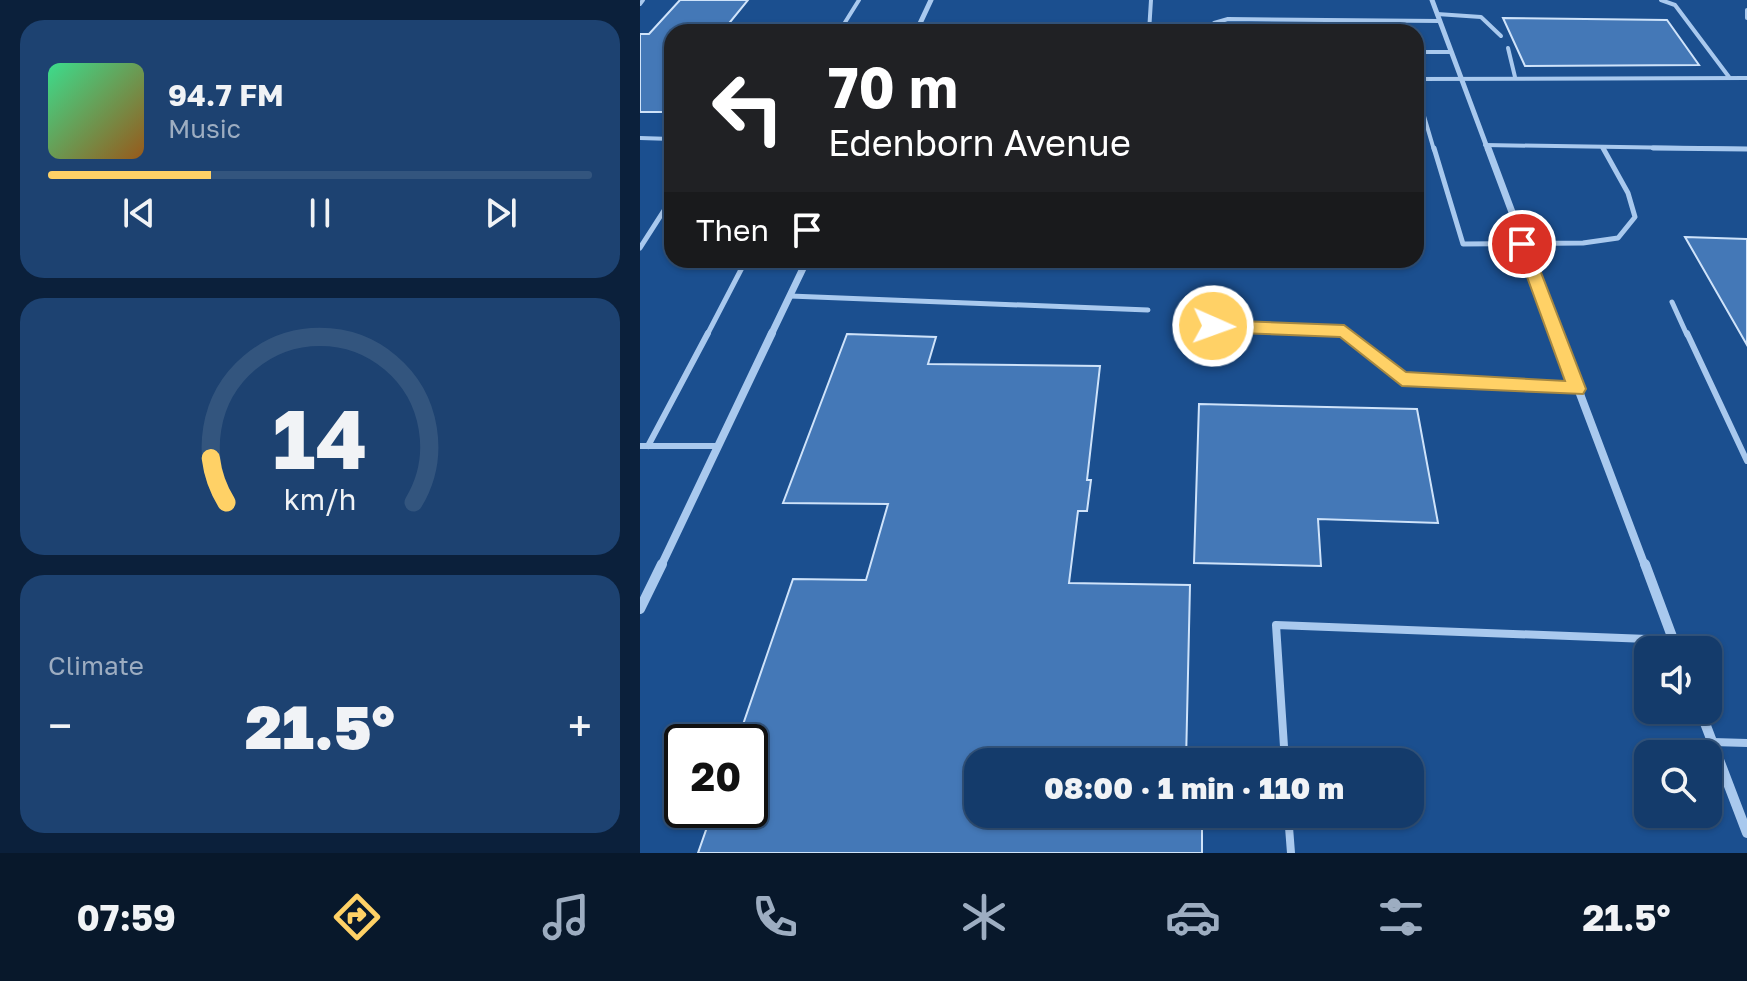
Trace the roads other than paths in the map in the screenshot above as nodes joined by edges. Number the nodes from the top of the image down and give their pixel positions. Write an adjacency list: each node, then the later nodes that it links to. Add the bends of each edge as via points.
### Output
1 (859, 0): 9 (lane)
2 (931, 0): 10 (street)
3 (1151, 0): 11 (lane)
4 (1432, 0): 7 (street)
5 (1661, 0): 19 (lane, via 1675,5)
6 (1747, 10): 8 (lane)
7 (1439, 18): 12 (lane, via 1228,19); 13 (lane, via 1478,14 1493,21); 16 (street)
8 (1747, 18)
9 (844, 24)
10 (920, 24)
11 (1150, 24)
12 (1214, 24)
13 (1501, 36)
14 (1508, 48): 18 (lane)
15 (1424, 52): 16 (lane)
16 (1451, 52): 17 (street)
17 (1460, 76): 18 (lane); 20 (lane); 25 (street)
18 (1515, 77): 19 (lane)
19 (1729, 77): 21 (lane)
20 (1424, 78)
21 (1747, 78)
22 (1424, 115): 29 (lane, via 1463,244)
23 (640, 138): 24 (lane)
24 (664, 139)
25 (1485, 145): 26 (lane); 29 (street)
26 (1603, 147): 27 (lane); 29 (lane, via 1635,217 1618,238)
27 (1747, 149)
28 (664, 210): 30 (lane)
29 (1522, 244): 37 (street)
30 (640, 248)
31 (742, 268): 38 (lane)
32 (803, 268): 33 (street)
33 (790, 296): 35 (lane); 39 (street)
34 (1672, 302): 40 (lane)
35 (1148, 310)
36 (1213, 326): 37 (lane, via 1344,331 1402,379)
37 (1577, 389): 42 (street)
38 (644, 446): 39 (lane)
39 (718, 446): 41 (street)
40 (1747, 461)
41 (640, 609)
42 (1672, 636)
43 (1634, 638): 46 (lane, via 1276,625)
44 (1722, 742): 45 (lane)
45 (1747, 743)
46 (1284, 748)
47 (1722, 766): 49 (street)
48 (1289, 828): 50 (lane)
49 (1747, 833)
50 (1291, 853)

